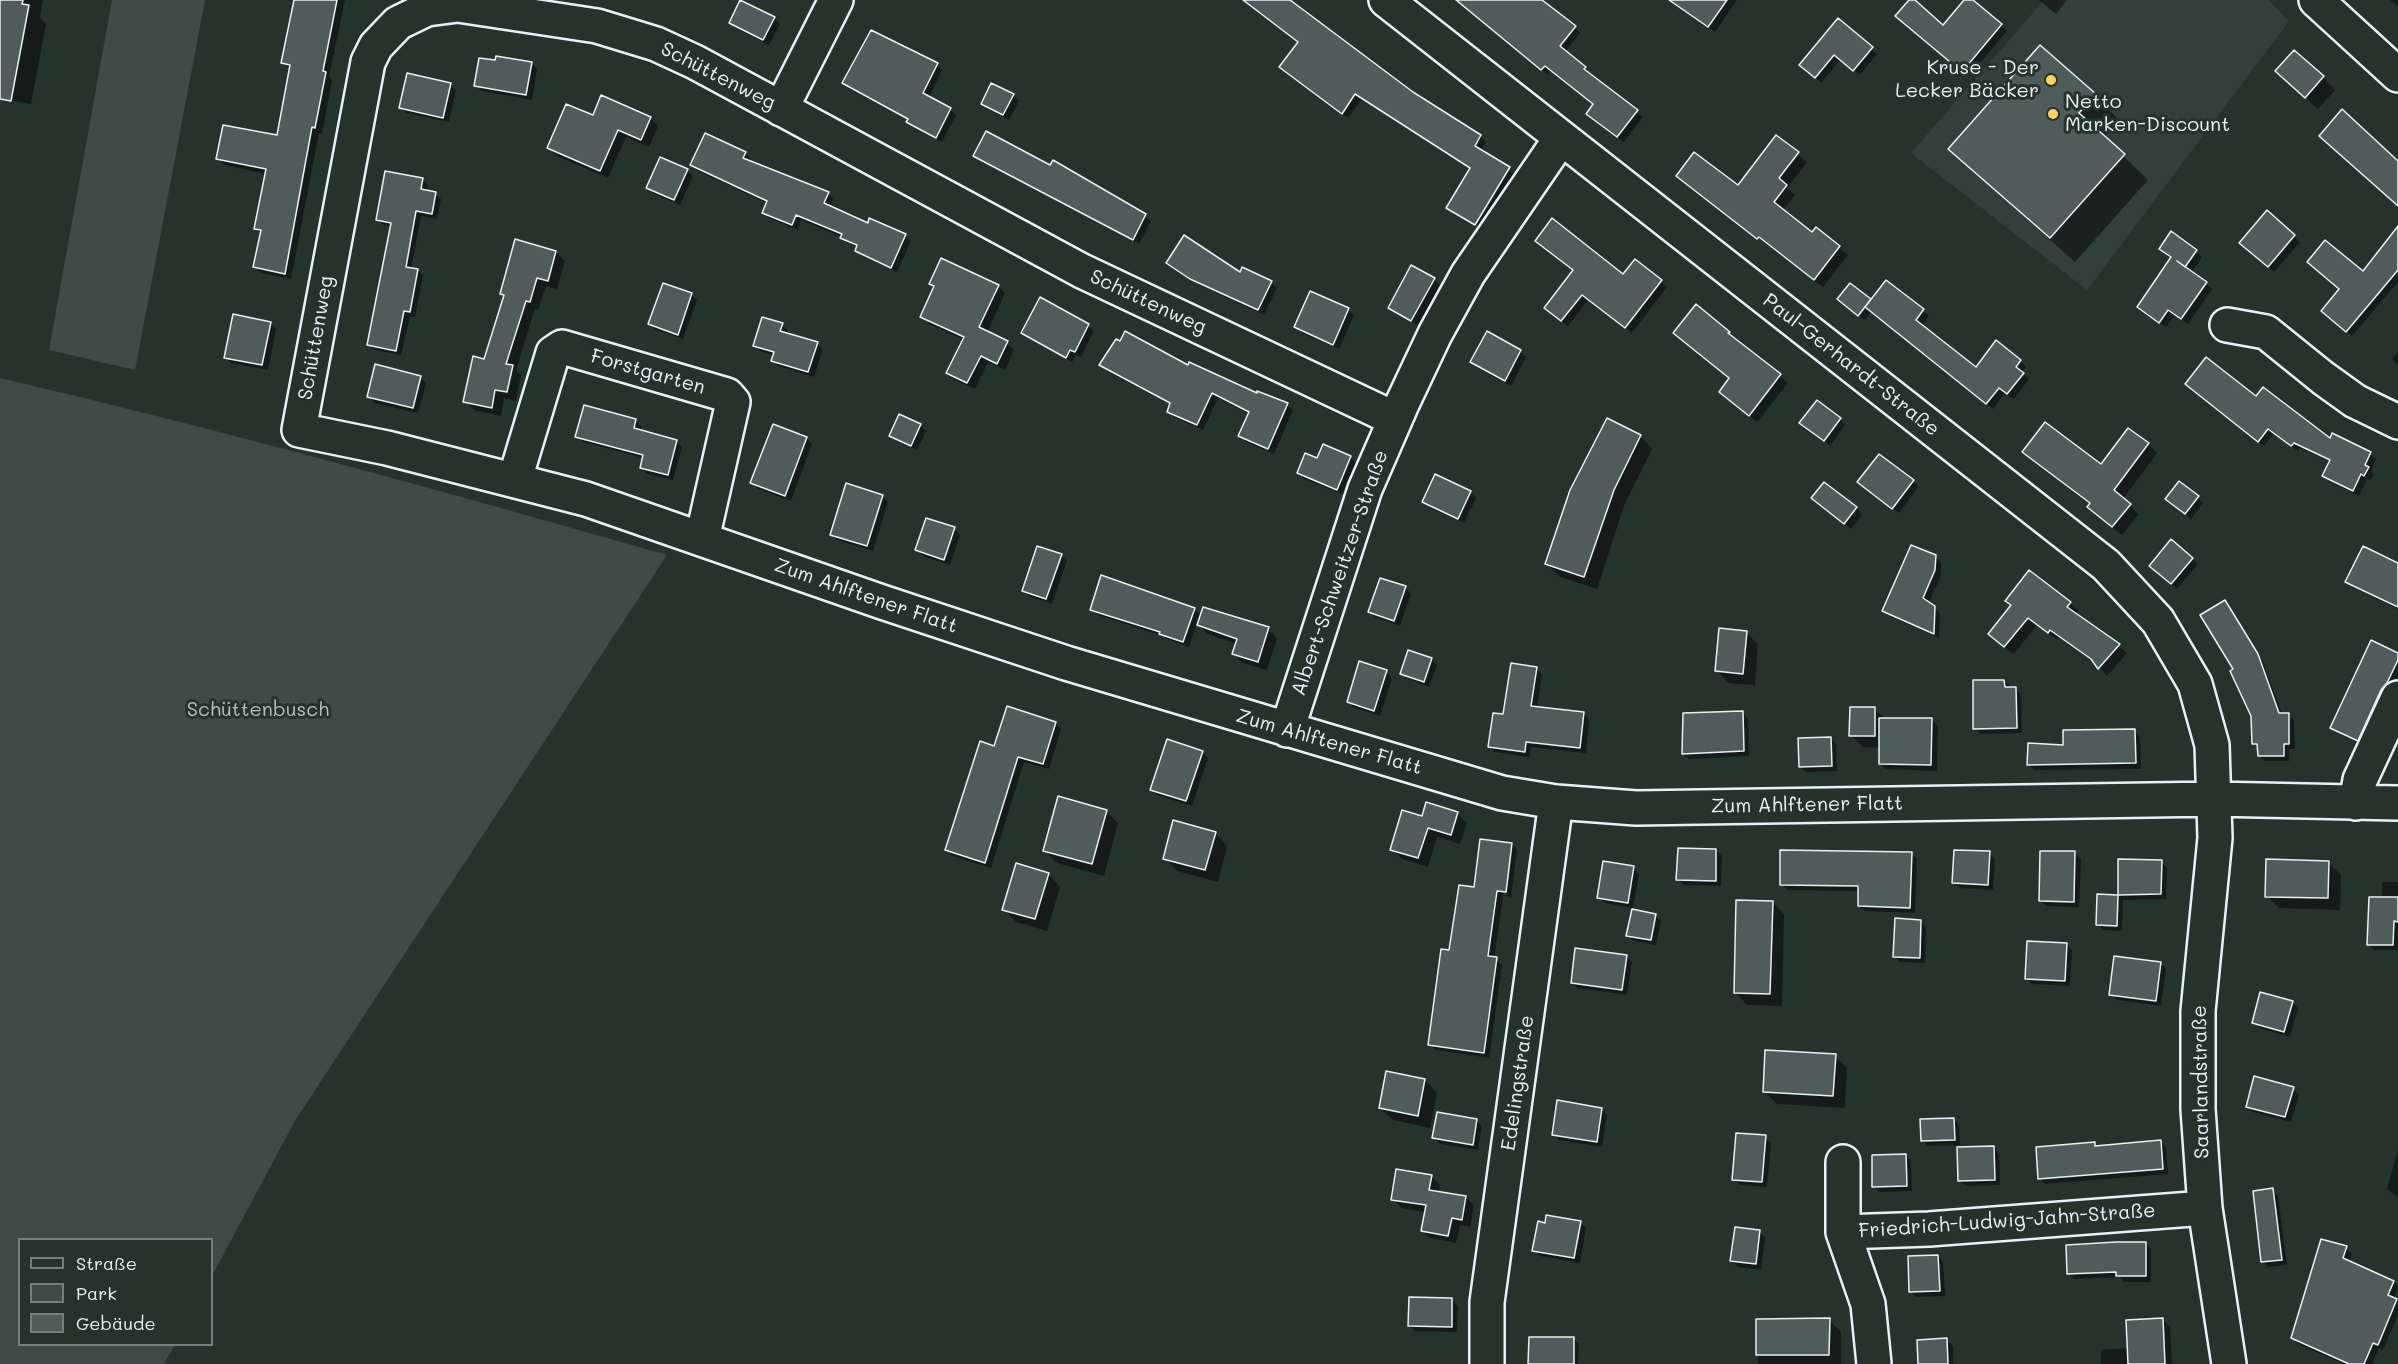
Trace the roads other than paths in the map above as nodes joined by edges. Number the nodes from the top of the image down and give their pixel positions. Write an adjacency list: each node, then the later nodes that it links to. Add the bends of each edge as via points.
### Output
1 (836, 0): 5 (street)
2 (1386, 0): 6 (street, Paul-Gerhardt-Straße)
3 (2316, 0): 4 (street)
4 (2398, 75)
5 (781, 109): 8 (street, Schüttenweg, via 1082,271); 10 (street, Schüttenweg, via 695,62 597,26 459,5 427,9 398,23 376,46 364,78)
6 (1561, 138): 8 (street, Albert-Schweitzer-Straße, via 1468,274); 15 (street, Paul-Gerhardt-Straße, via 2106,565 2158,621 2196,684 2212,745)
7 (2227, 325): 9 (street, via 2266,332 2355,401)
8 (1395, 419): 14 (street, Albert-Schweitzer-Straße, via 1365,489)
9 (2398, 422)
10 (299, 430): 11 (street, Zum Ahlftener Flatt)
11 (515, 479): 12 (street, Zum Ahlftener Flatt, via 586,499); 12 (street, Forstgarten, via 554,353 562,347 727,394 733,402)
12 (702, 540): 14 (street, Zum Ahlftener Flatt, via 1066,663)
13 (2398, 698): 17 (street, via 2360,780)
14 (1287, 730): 16 (street, Zum Ahlftener Flatt, via 1502,793)
15 (2214, 799): 16 (street, Zum Ahlftener Flatt, via 1636,808); 17 (street, Zum Ahlftener Flatt); 20 (street, Saarlandstraße, via 2215,838 2198,1011 2198,1109)
16 (1556, 802): 23 (street, Edelingstraße, via 1487,1302)
17 (2356, 803): 18 (street, Zum Ahlftener Flatt)
18 (2398, 803)
19 (1843, 1162): 21 (street, Friedrich-Ludwig-Jahn-Straße)
20 (2205, 1208): 21 (street, Friedrich-Ludwig-Jahn-Straße); 22 (street, Saarlandstraße)
21 (1844, 1232): 24 (street, via 1868,1304)
22 (2231, 1363)
23 (1487, 1364)
24 (1874, 1364)

